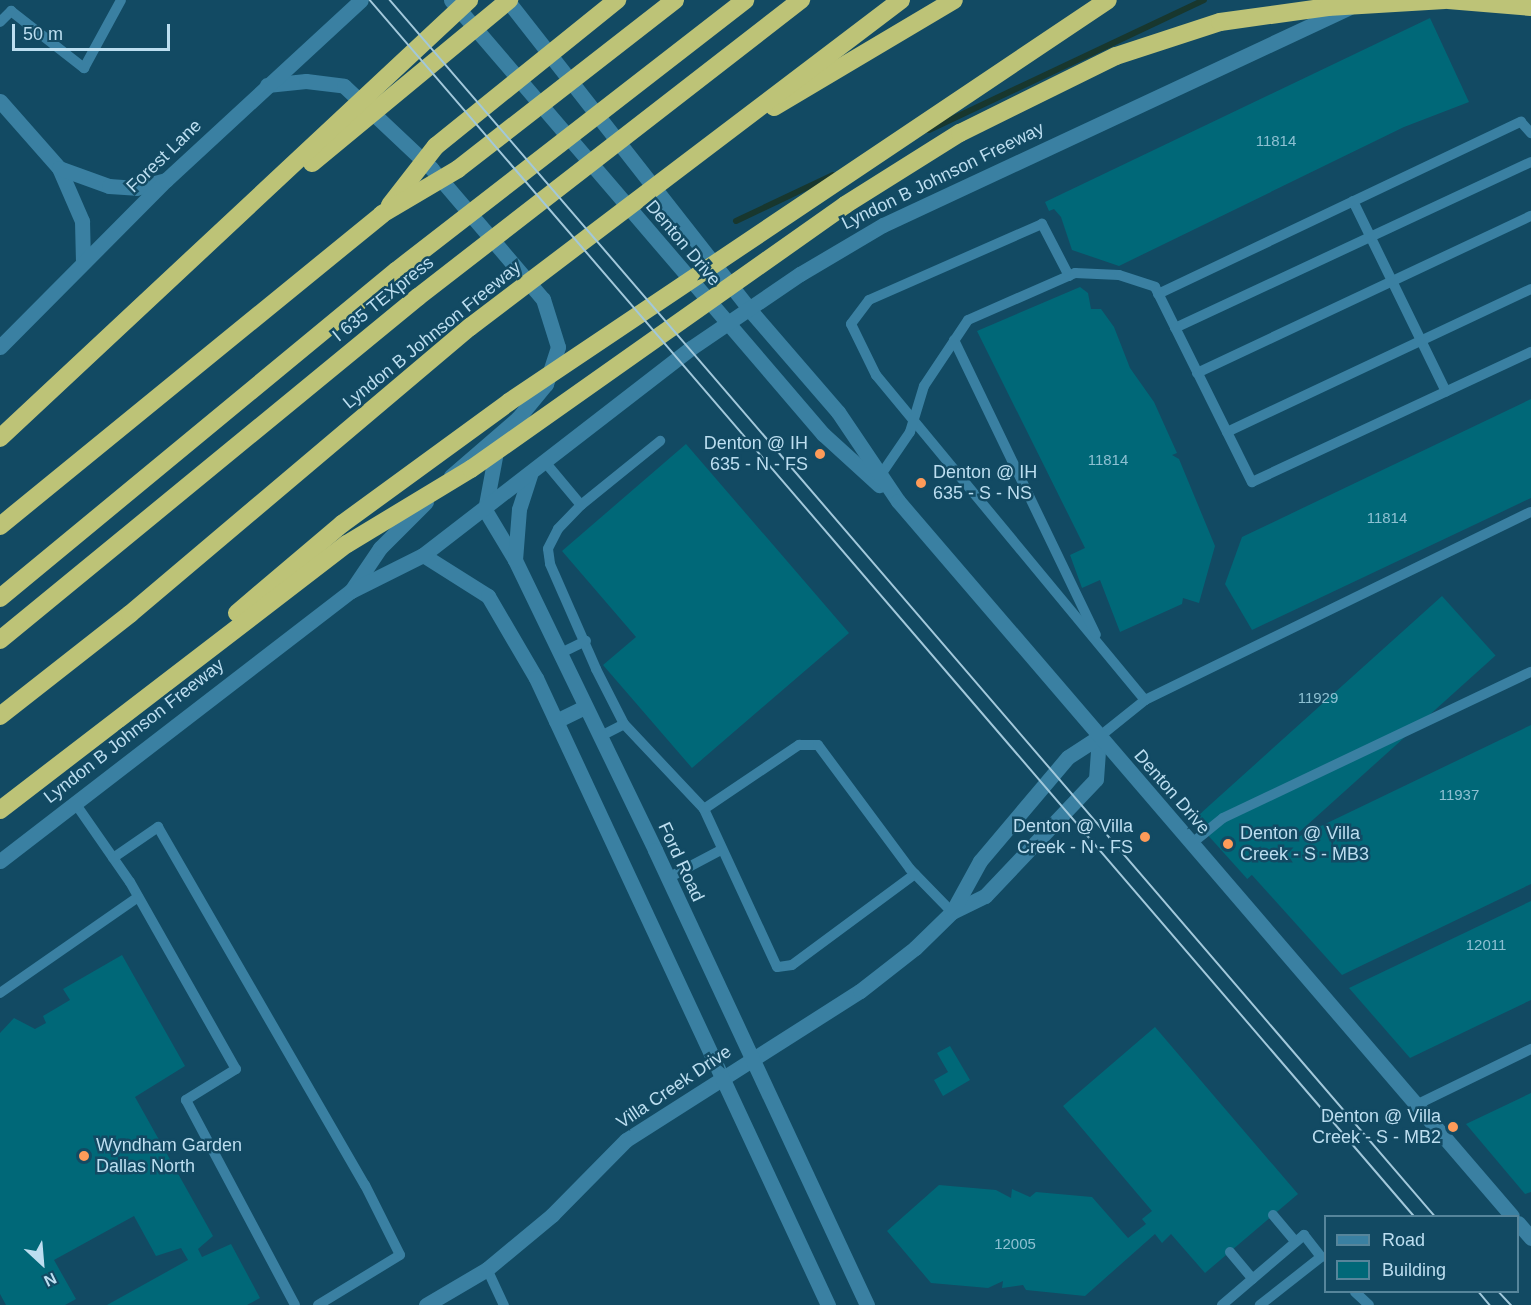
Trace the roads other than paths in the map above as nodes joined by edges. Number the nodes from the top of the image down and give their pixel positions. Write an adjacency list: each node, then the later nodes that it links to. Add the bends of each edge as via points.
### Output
1 (121, 0): 16 (lane, via 84,68 11,11)
2 (361, 0): 17 (street, Forest Lane)
3 (451, 0): 35 (street, Denton Drive)
4 (469, 0): 27 (highway)
5 (508, 0): 27 (highway, via 414,83); 34 (street, Denton Drive)
6 (675, 0): 25 (highway, via 458,169)
7 (745, 0): 59 (highway, I 635 TEXpress, via 396,271)
8 (801, 0): 61 (highway, I 635 TEXpress, via 418,297)
9 (901, 0): 20 (highway, Lyndon B Johnson Freeway)
10 (954, 0): 20 (highway)
11 (1108, 0): 74 (highway, via 934,112 472,428 342,524)
12 (1366, 0): 34 (street, Lyndon B Johnson Freeway, via 883,225)
13 (1446, 0): 15 (highway); 74 (highway, via 1280,12 1209,25 1116,56 960,133 844,205 471,469 347,544)
14 (612, 4): 25 (highway, via 436,146)
15 (1531, 7)
16 (0, 22)
17 (267, 85): 23 (street, Forest Lane); 45 (street, via 306,81 344,86 431,168 543,299 558,347 552,366 546,384)
18 (0, 100): 22 (street)
19 (1531, 133): 24 (lane, via 1521,122)
20 (702, 148): 60 (highway, Lyndon B Johnson Freeway, via 470,327)
21 (1531, 162): 28 (lane)
22 (59, 168): 23 (street, via 109,186 136,188); 29 (street, via 82,221)
23 (166, 180): 29 (street, Forest Lane)
24 (1353, 201): 28 (lane); 33 (lane)
25 (382, 214): 55 (highway)
26 (1531, 216): 31 (lane)
27 (228, 228): 46 (highway)
28 (1370, 237): 31 (lane); 36 (lane)
29 (83, 261): 39 (street, Forest Lane)
30 (1069, 276): 33 (lane, via 1119,274 1155,287); 37 (lane, via 968,320); 43 (lane, via 1042,224 869,300 851,324 876,375)
31 (1392, 281): 38 (lane); 41 (lane)
32 (1531, 289): 38 (lane)
33 (1158, 294): 36 (lane)
34 (749, 309): 35 (street, Lyndon B Johnson Freeway); 50 (street, Denton Drive, via 838,412)
35 (727, 324): 48 (street, Lyndon B Johnson Freeway); 51 (street, Denton Drive, via 823,434)
36 (1175, 328): 41 (lane)
37 (954, 340): 43 (lane, via 924,386); 63 (lane)
38 (1421, 341): 42 (lane); 44 (lane)
39 (0, 347)
40 (1531, 352): 42 (lane)
41 (1197, 373): 44 (lane)
42 (1446, 392): 44 (lane, via 1252,482)
43 (913, 422): 50 (lane); 63 (lane)
44 (1227, 432)
45 (500, 434): 53 (street, via 486,483); 58 (street, via 380,548)
46 (0, 438)
47 (660, 441): 52 (lane)
48 (545, 462): 49 (street, Lyndon B Johnson Freeway); 52 (lane)
49 (531, 473): 53 (street, Lyndon B Johnson Freeway); 57 (street, via 519,509)
50 (880, 476): 51 (street, Denton Drive)
51 (898, 501): 73 (street, Denton Drive)
52 (581, 506): 62 (lane, via 548,549 550,564)
53 (485, 510): 56 (street, Lyndon B Johnson Freeway); 57 (street, Ford Road)
54 (1531, 512): 66 (lane)
55 (0, 526)
56 (423, 555): 58 (street, Lyndon B Johnson Freeway); 69 (street, via 488,596)
57 (515, 560): 64 (street, Ford Road)
58 (351, 591): 75 (street, Lyndon B Johnson Freeway)
59 (0, 598)
60 (130, 614): 68 (highway, Lyndon B Johnson Freeway); 71 (highway)
61 (0, 640)
62 (586, 641): 64 (lane); 70 (lane)
63 (1102, 649): 66 (lane)
64 (560, 654): 67 (street, Ford Road)
65 (1531, 672): 78 (lane, via 1223,818)
66 (1145, 700): 73 (lane)
67 (585, 707): 69 (street); 72 (street, Ford Road)
68 (0, 716)
69 (556, 721): 89 (street)
70 (624, 724): 72 (lane); 76 (lane)
71 (0, 728)
72 (599, 737): 83 (street, Ford Road)
73 (1100, 737): 78 (street, Denton Drive); 85 (street, Villa Creek Drive, via 1068,758 980,861); 85 (street, Villa Creek Drive, via 1096,778 986,896)
74 (77, 748): 77 (highway)
75 (75, 803): 80 (lane); 81 (street, Lyndon B Johnson Freeway)
76 (704, 809): 79 (lane); 82 (lane, via 799,745 818,745)
77 (0, 810)
78 (1191, 844): 90 (street, Denton Drive)
79 (719, 851): 82 (lane, via 777,967 792,965); 83 (lane)
80 (113, 858): 84 (lane); 102 (lane, via 158,827 366,1185 400,1255)
81 (0, 861)
82 (915, 874): 85 (lane)
83 (668, 878): 88 (street, Ford Road)
84 (138, 897): 86 (lane); 101 (lane, via 236,1069 186,1100)
85 (952, 912): 88 (street, Villa Creek Drive, via 860,991)
86 (0, 993)
87 (1531, 1049): 90 (lane)
88 (749, 1060): 89 (street, Villa Creek Drive); 106 (street, Ford Road)
89 (720, 1078): 98 (street, Villa Creek Drive, via 626,1140 552,1215); 105 (street)
90 (1416, 1105): 92 (street, Denton Drive)
91 (1273, 1215): 95 (lane)
92 (1511, 1215)
93 (1519, 1224): 94 (street)
94 (1531, 1239)
95 (1296, 1242): 97 (lane, via 1304,1235); 99 (lane)
96 (1230, 1252): 99 (lane)
97 (1323, 1259): 108 (lane)
98 (487, 1269): 103 (street, Villa Creek Drive); 104 (lane)
99 (1253, 1279): 107 (lane)
100 (1356, 1293): 109 (lane)
101 (295, 1305)
102 (318, 1305)
103 (426, 1305)
104 (504, 1305)
105 (828, 1305)
106 (867, 1305)
107 (1222, 1305)
108 (1260, 1305)
109 (1369, 1305)

